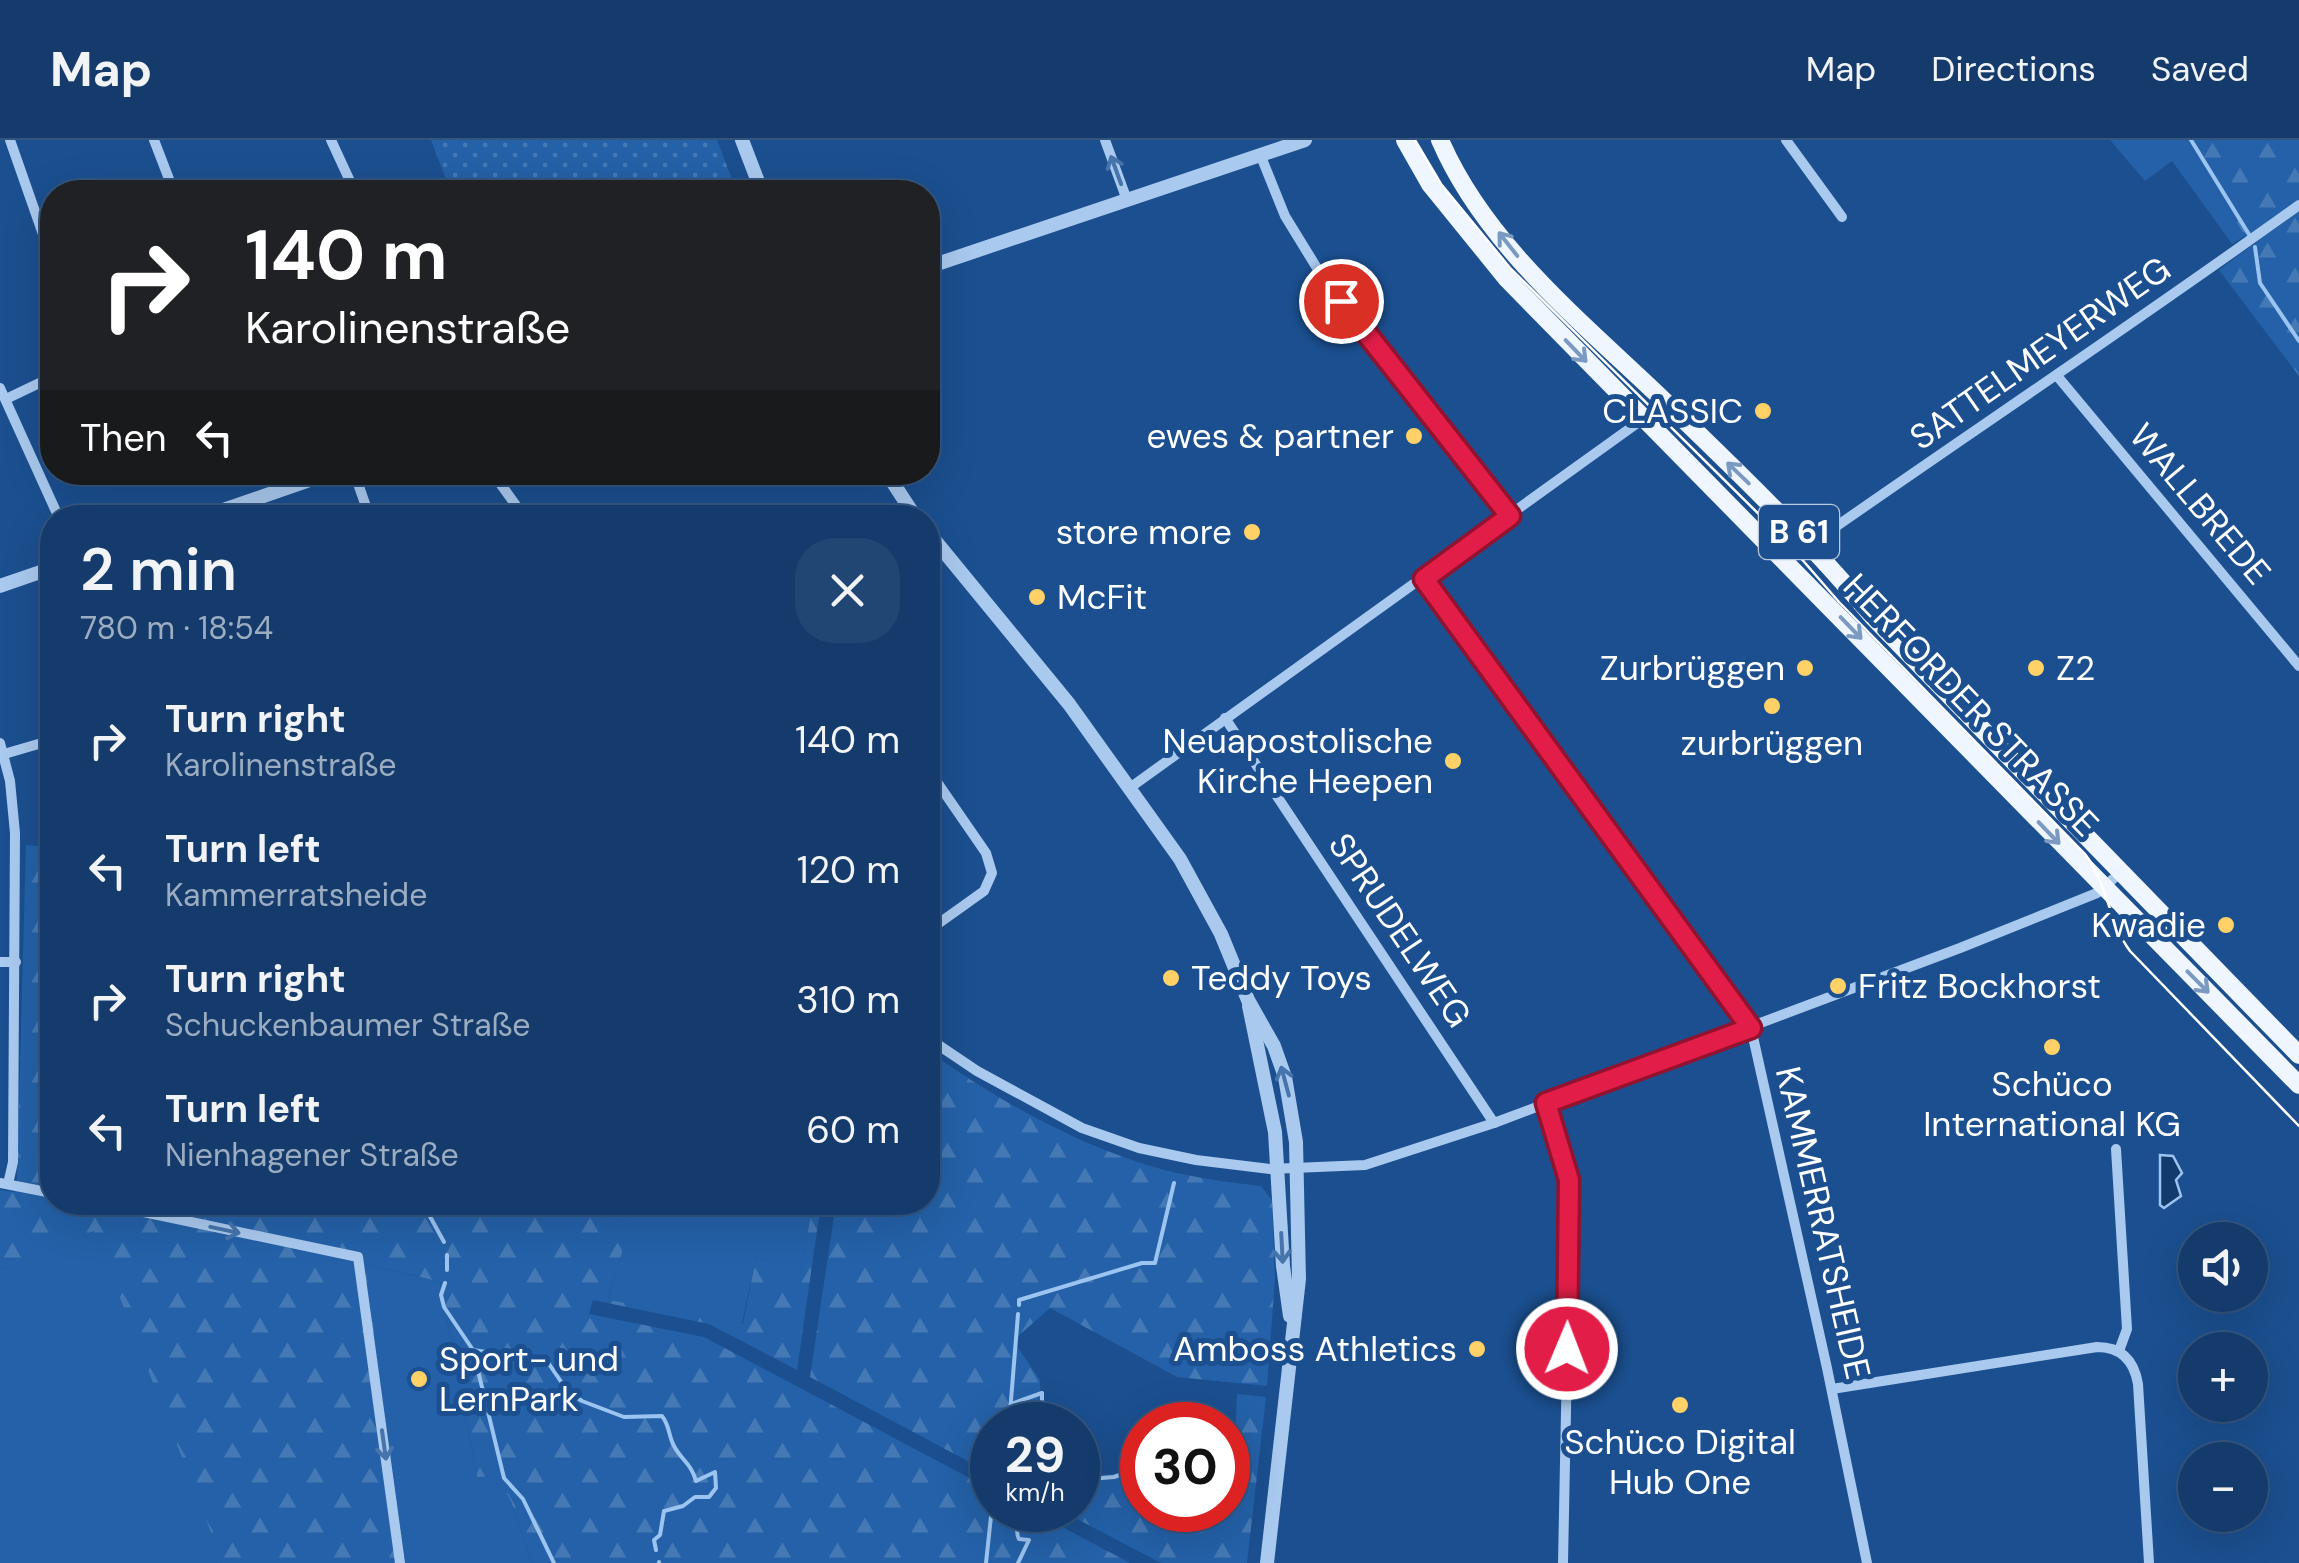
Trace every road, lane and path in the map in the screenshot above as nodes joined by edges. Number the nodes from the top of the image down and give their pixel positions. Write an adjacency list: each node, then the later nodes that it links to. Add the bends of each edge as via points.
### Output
1 (10, 140): 17 (street)
2 (154, 140): 11 (street)
3 (331, 140): 12 (street)
4 (742, 140): 13 (street)
5 (1105, 140): 14 (street, one-way to 5)
6 (1304, 140): 10 (street)
7 (1405, 140): 23 (main road, HERFORDER STRASSE / B 61, one-way to 23, via 1464,228)
8 (1440, 140): 28 (main road, HERFORDER STRASSE / B 61, one-way to 8, via 1524,264 1473,198)
9 (1786, 140): 16 (street)
10 (1260, 154): 14 (street); 27 (street, via 1285,216 1320,273)
11 (169, 180)
12 (349, 180)
13 (757, 180)
14 (1127, 200): 18 (street)
15 (2299, 205): 19 (street, SATTELMEYERWEG)
16 (1842, 217)
17 (40, 226)
18 (940, 263)
19 (2058, 377): 28 (street, SATTELMEYERWEG); 34 (street, WALLBREDE)
20 (40, 383): 22 (street)
21 (0, 388): 22 (street)
22 (6, 399): 24 (street)
23 (1642, 419): 27 (street); 30 (main road, HERFORDER STRASSE / B 61)
24 (40, 475)
25 (302, 485): 26 (street)
26 (256, 505)
27 (1510, 516): 32 (street)
28 (1811, 544): 30 (main road); 40 (main road, HERFORDER STRASSE / B 61)
29 (940, 547): 39 (street)
30 (1784, 558): 41 (main road, HERFORDER STRASSE / B 61, one-way to 41)
31 (40, 572): 33 (street)
32 (1424, 579): 35 (street); 46 (street, KAMMERRATSHEIDE)
33 (0, 586)
34 (2299, 666)
35 (1226, 718): 39 (street); 51 (street, SPRUDELWEG)
36 (40, 742): 37 (street)
37 (1, 750): 44 (street, via 15,832)
38 (940, 786): 42 (street, via 986,852 992,873 984,891)
39 (1131, 787): 45 (street, via 1200,891)
40 (2120, 872): 41 (street); 48 (main road, HERFORDER STRASSE / B 61)
41 (2104, 888): 46 (street); 49 (main road, HERFORDER STRASSE / B 61, one-way to 49)
42 (940, 922)
43 (0, 962): 44 (street)
44 (16, 962): 55 (street, via 14,1162)
45 (1248, 1000): 53 (street); 54 (street, one-way to 45, via 1284,1077)
46 (1751, 1028): 50 (street); 60 (street, KAMMERRATSHEIDE)
47 (940, 1046): 53 (street, via 1082,1128 1165,1155)
48 (2299, 1055)
49 (2299, 1085)
50 (1546, 1103): 51 (street); 63 (street, via 1569,1180)
51 (1494, 1123): 54 (street, via 1376,1163)
52 (2116, 1148): 59 (street, via 2127,1329)
53 (1278, 1169): 54 (street); 58 (street, one-way to 58)
54 (1298, 1170): 58 (street, via 1299,1279)
55 (4, 1184): 56 (street)
56 (40, 1192)
57 (158, 1215): 61 (street, one-way to 61, via 358,1257)
58 (1292, 1326): 62 (street)
59 (2118, 1351): 60 (street, via 2097,1346); 65 (street, via 2136,1376)
60 (1832, 1389): 64 (street, KAMMERRATSHEIDE)
61 (400, 1563)
62 (1267, 1563)
63 (1563, 1563)
64 (1867, 1563)
65 (2149, 1563)

